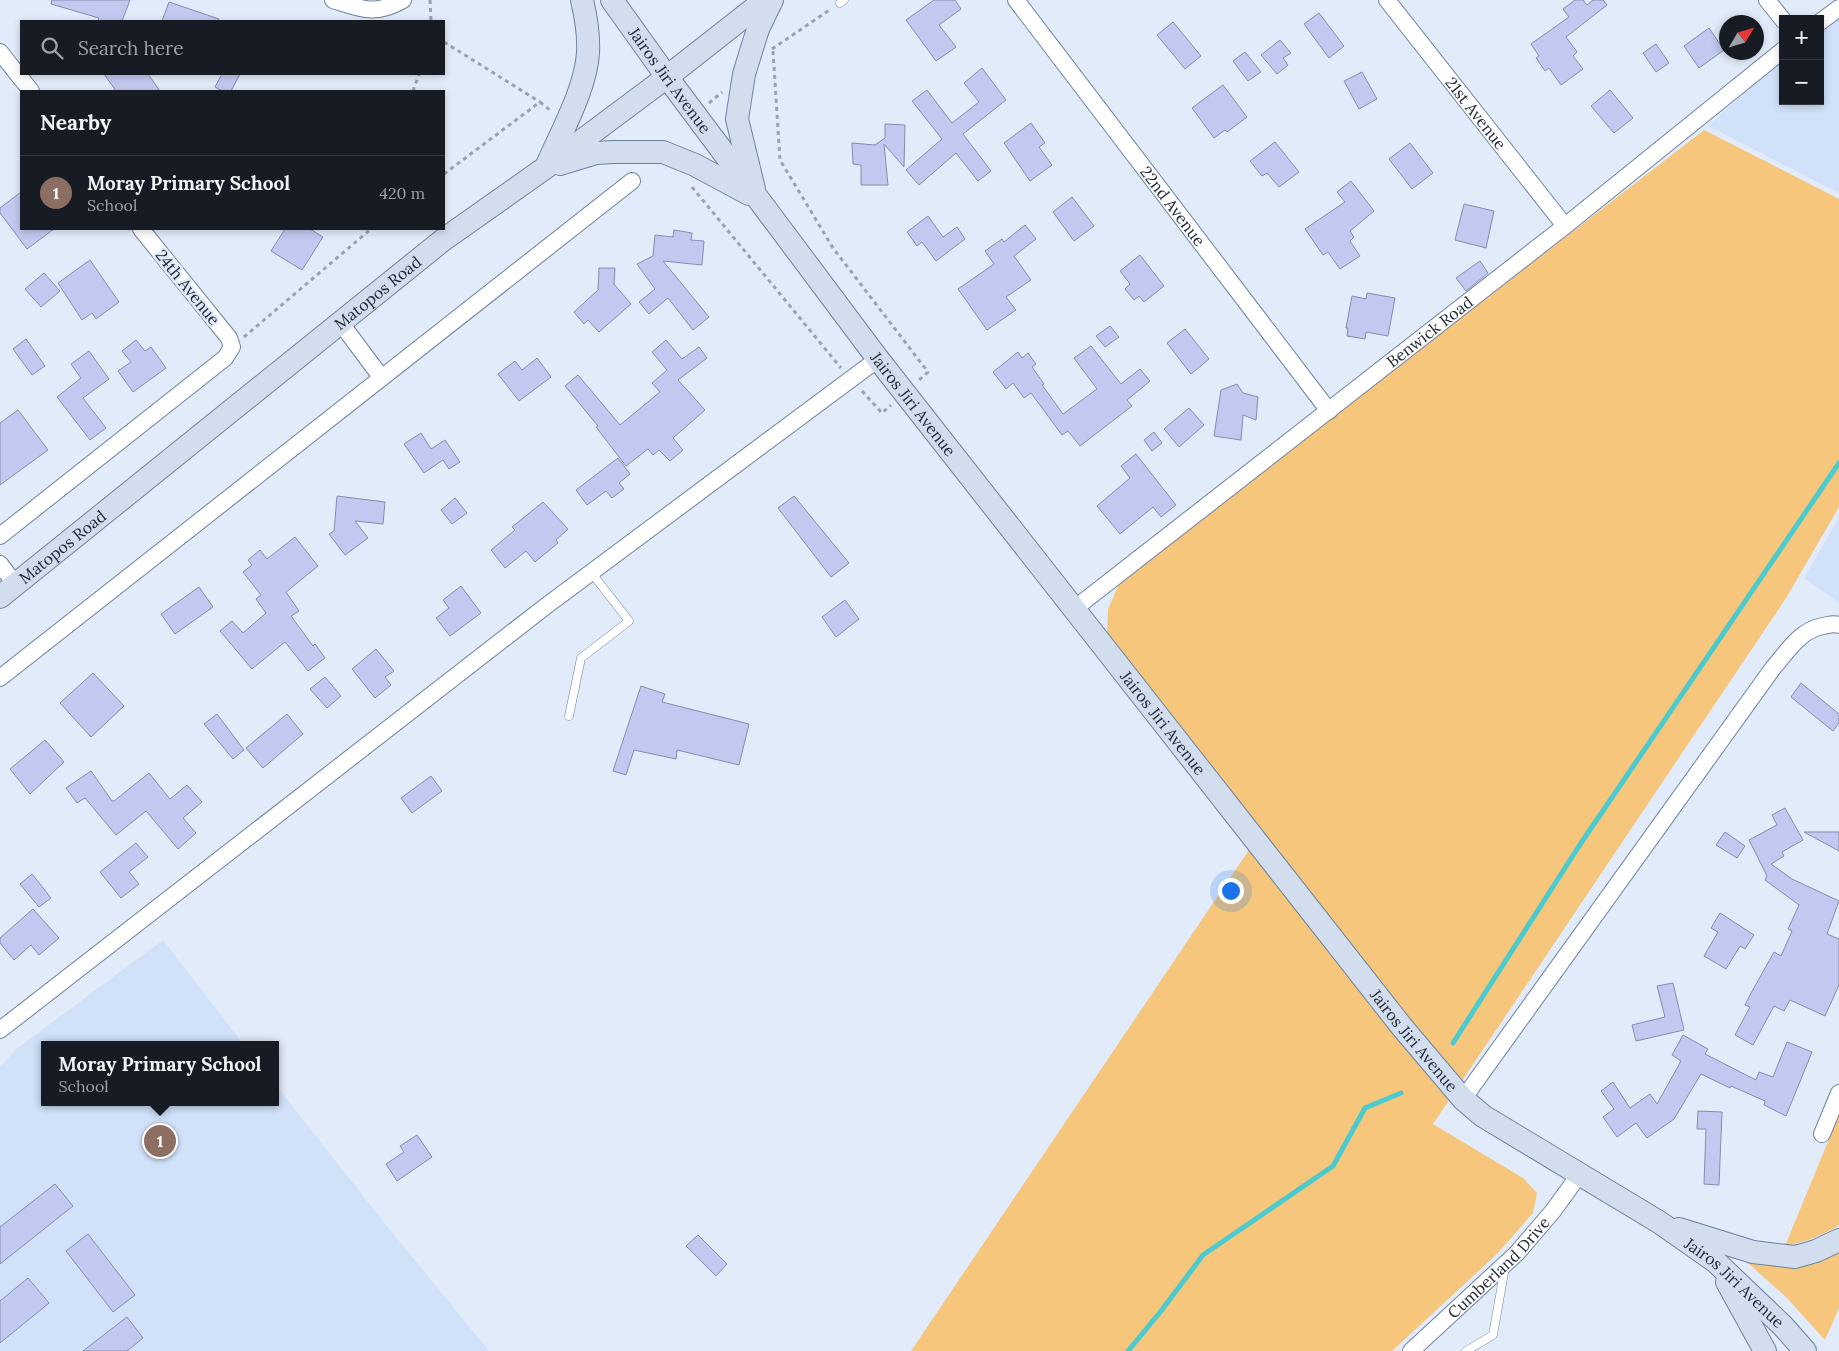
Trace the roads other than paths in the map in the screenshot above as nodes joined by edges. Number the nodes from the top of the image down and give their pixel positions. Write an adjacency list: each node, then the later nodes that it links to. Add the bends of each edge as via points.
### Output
1 (333, 0): 2 (street, via 376,11)
2 (403, 0)
3 (582, 0): 17 (main road, via 588,54 584,75)
4 (612, 0): 15 (main road, Jairos Jiri Avenue)
5 (765, 0): 15 (main road, Matopos Road)
6 (772, 0): 19 (main road, via 758,29 744,74 737,119)
7 (1016, 0): 25 (street, 22nd Avenue)
8 (1387, 0): 20 (street, 21st Avenue)
9 (1767, 0): 11 (street)
10 (1839, 8): 12 (street)
11 (1779, 15)
12 (1824, 19)
13 (0, 52): 16 (street)
14 (1779, 53): 20 (street, Benwick Road)
15 (667, 77): 17 (main road, Matopos Road); 19 (main road, Jairos Jiri Avenue)
16 (30, 90)
17 (546, 168): 19 (main road, via 596,153 664,152 710,172); 22 (main road, Matopos Road, via 443,240)
18 (632, 181): 24 (street)
19 (756, 198): 23 (main road, Jairos Jiri Avenue)
20 (1565, 226): 25 (street, Benwick Road)
21 (142, 230): 26 (street, 24th Avenue, via 229,338 232,347 225,358)
22 (340, 322): 24 (street); 29 (main road, Matopos Road)
23 (878, 359): 28 (street); 30 (main road, Jairos Jiri Avenue)
24 (382, 377): 32 (street)
25 (1329, 411): 30 (street, Benwick Road)
26 (0, 536)
27 (0, 564): 29 (street)
28 (591, 572): 33 (lane, via 629,621 581,658); 34 (street)
29 (8, 590)
30 (1074, 609): 36 (main road, Jairos Jiri Avenue, via 1396,1020)
31 (1839, 625): 36 (street, via 1816,627 1800,635 1773,668)
32 (0, 678)
33 (569, 716)
34 (0, 1030)
35 (1839, 1094): 37 (street)
36 (1463, 1099): 38 (main road, Jairos Jiri Avenue, via 1483,1116)
37 (1822, 1134)
38 (1579, 1175): 39 (main road, Jairos Jiri Avenue); 41 (street, Cumberland Drive, via 1517,1253)
39 (1659, 1222): 40 (main road, via 1753,1252 1795,1257); 42 (main road, Jairos Jiri Avenue)
40 (1839, 1240)
41 (1506, 1262): 43 (street, Cumberland Drive); 44 (lane, via 1494,1335)
42 (1716, 1262): 45 (main road); 46 (main road, Jairos Jiri Avenue)
43 (1410, 1351)
44 (1466, 1351)
45 (1765, 1351)
46 (1805, 1351)

